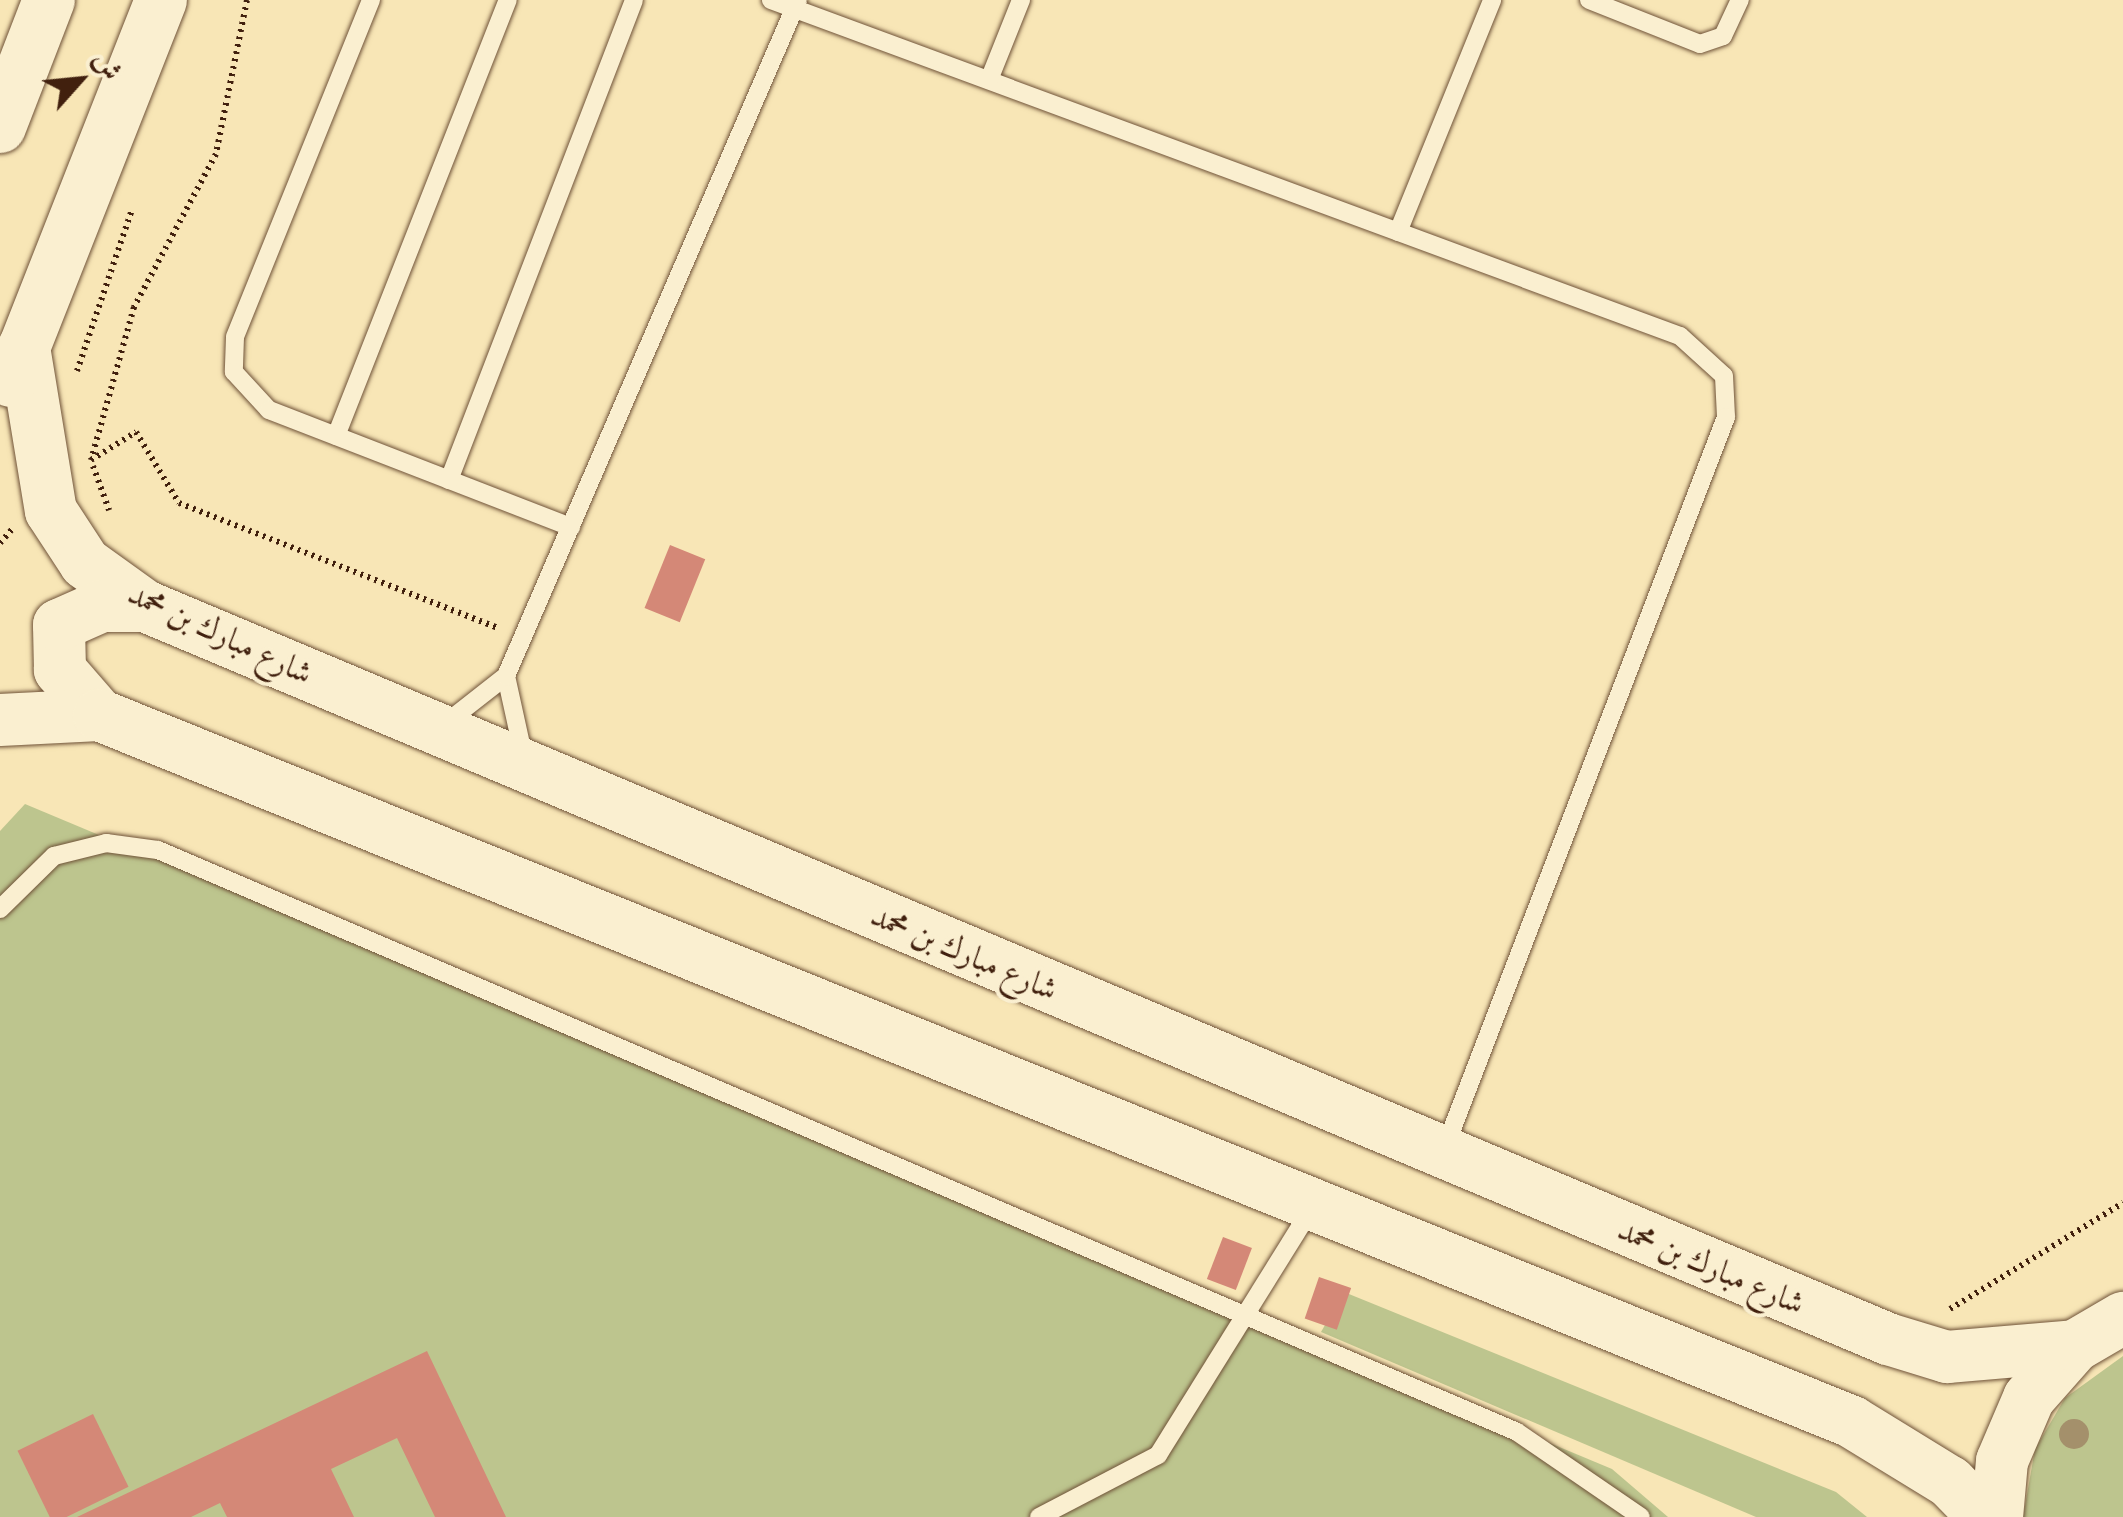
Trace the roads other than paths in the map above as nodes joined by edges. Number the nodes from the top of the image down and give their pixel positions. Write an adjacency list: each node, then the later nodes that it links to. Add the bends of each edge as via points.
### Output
1 (50, 0): 13 (street)
2 (161, 0): 15 (street)
3 (371, 0): 17 (lane, via 232,355 253,402)
4 (508, 0): 17 (lane)
5 (634, 0): 18 (lane)
6 (772, 0): 11 (lane)
7 (1021, 0): 12 (lane)
8 (1492, 0): 14 (lane)
9 (1589, 0): 10 (lane, via 1700,44 1723,36)
10 (1740, 0)
11 (796, 4): 12 (lane); 19 (lane)
12 (989, 80): 14 (lane)
13 (0, 127)
14 (1398, 232): 27 (lane, via 1699,345 1729,396)
15 (24, 347): 16 (street); 20 (street, شارع مبارك بن محمد, via 51,512 85,563)
16 (0, 410)
17 (336, 436): 18 (lane)
18 (448, 480): 19 (lane)
19 (571, 527): 21 (lane)
20 (145, 606): 22 (street, via 102,606 59,625 60,670); 24 (street, شارع مبارك بن محمد)
21 (506, 676): 24 (lane); 25 (lane, via 515,736)
22 (99, 714): 23 (street); 28 (street)
23 (0, 720)
24 (432, 729): 25 (street, شارع مبارك بن محمد)
25 (534, 772): 27 (street, شارع مبارك بن محمد)
26 (0, 909): 29 (lane, via 54,856 106,842 158,850)
27 (1442, 1155): 31 (street, شارع مبارك بن محمد, via 1888,1339 1947,1357)
28 (1313, 1206): 29 (lane); 34 (street, via 1852,1422 1950,1482)
29 (1241, 1309): 32 (lane, via 1158,1455); 33 (lane, via 1517,1432)
30 (2123, 1318): 31 (street)
31 (2075, 1346): 35 (street, via 2029,1398 2002,1461)
32 (1039, 1517)
33 (1641, 1517)
34 (1984, 1517)
35 (1997, 1517)

